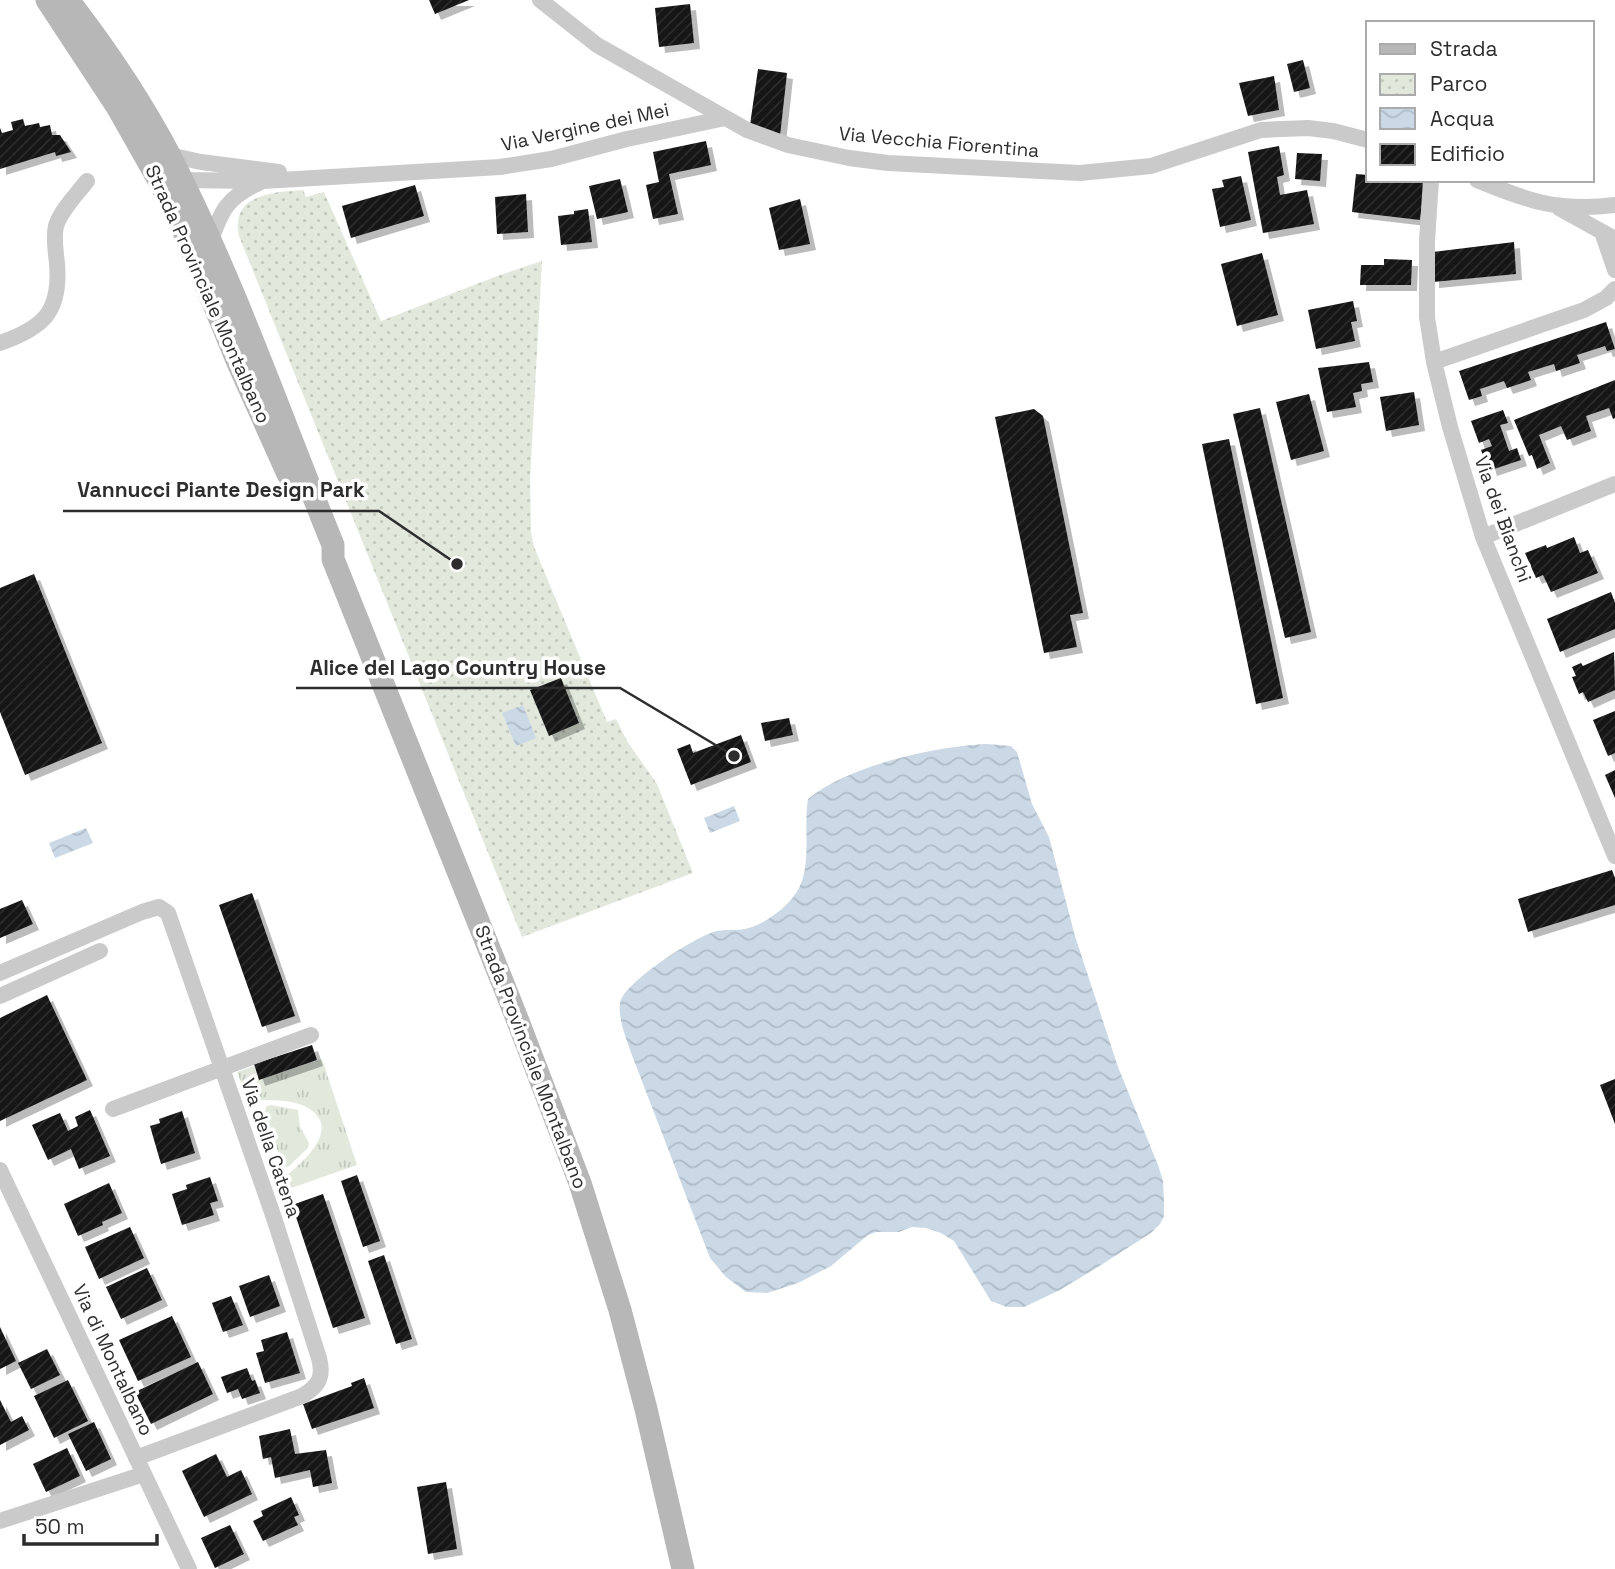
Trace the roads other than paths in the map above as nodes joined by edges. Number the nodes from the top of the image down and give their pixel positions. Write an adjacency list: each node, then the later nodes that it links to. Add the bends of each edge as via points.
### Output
1 (47, 0): 6 (main road, Strada Provinciale Montalbano, via 118,108)
2 (68, 0): 6 (main road, Strada Provinciale Montalbano, via 117,70)
3 (540, 0): 4 (street, Via Vecchia Fiorentina, via 597,45)
4 (725, 118): 5 (street, Via Vecchia Fiorentina, via 789,145 849,158 1055,173 1152,166 1271,129 1321,130); 7 (street, Via Vergine dei Mei, via 520,165)
5 (1366, 140)
6 (159, 159): 7 (street, Via Vergine dei Mei); 8 (main road, Strada Provinciale Montalbano); 23 (main road, Strada Provinciale Montalbano, via 239,365 323,549)
7 (327, 178): 10 (street, Via Vergine dei Mei)
8 (181, 180): 10 (street, Via Vergine dei Mei); 16 (main road, Strada Provinciale Montalbano)
9 (87, 181): 19 (street, via 55,230 58,280 52,309 35,327)
10 (263, 181): 16 (street, Via Vergine dei Mei, via 226,205)
11 (1431, 182): 20 (street, Via dei Bianchi, via 1427,317)
12 (1482, 182): 14 (street)
13 (1615, 205): 14 (street)
14 (1555, 207): 15 (street)
15 (1608, 235): 17 (street)
16 (210, 243): 23 (main road, Strada Provinciale Montalbano, via 332,545)
17 (1615, 270)
18 (1615, 289): 20 (street, via 1584,310)
19 (0, 343)
20 (1434, 362): 22 (street, Via dei Bianchi)
21 (1615, 484): 22 (street)
22 (1483, 537): 24 (street, Via dei Bianchi)
23 (333, 559): 38 (main road, Strada Provinciale Montalbano, via 580,1183 624,1322)
24 (1615, 856)
25 (68, 943): 27 (street); 28 (street, Via della Catena); 31 (street, Via della Catena, via 153,908 164,909)
26 (100, 951): 27 (street)
27 (76, 962): 29 (street)
28 (0, 972)
29 (0, 996)
30 (312, 1035): 31 (street)
31 (222, 1069): 32 (street); 34 (street, Via della Catena, via 296,1284 322,1376 302,1396)
32 (113, 1110)
33 (0, 1170): 34 (street, Via di Montalbano)
34 (136, 1458): 35 (street, Via di Montalbano)
35 (144, 1474): 36 (street); 37 (street, Via di Montalbano)
36 (0, 1521)
37 (188, 1569)
38 (684, 1569)

